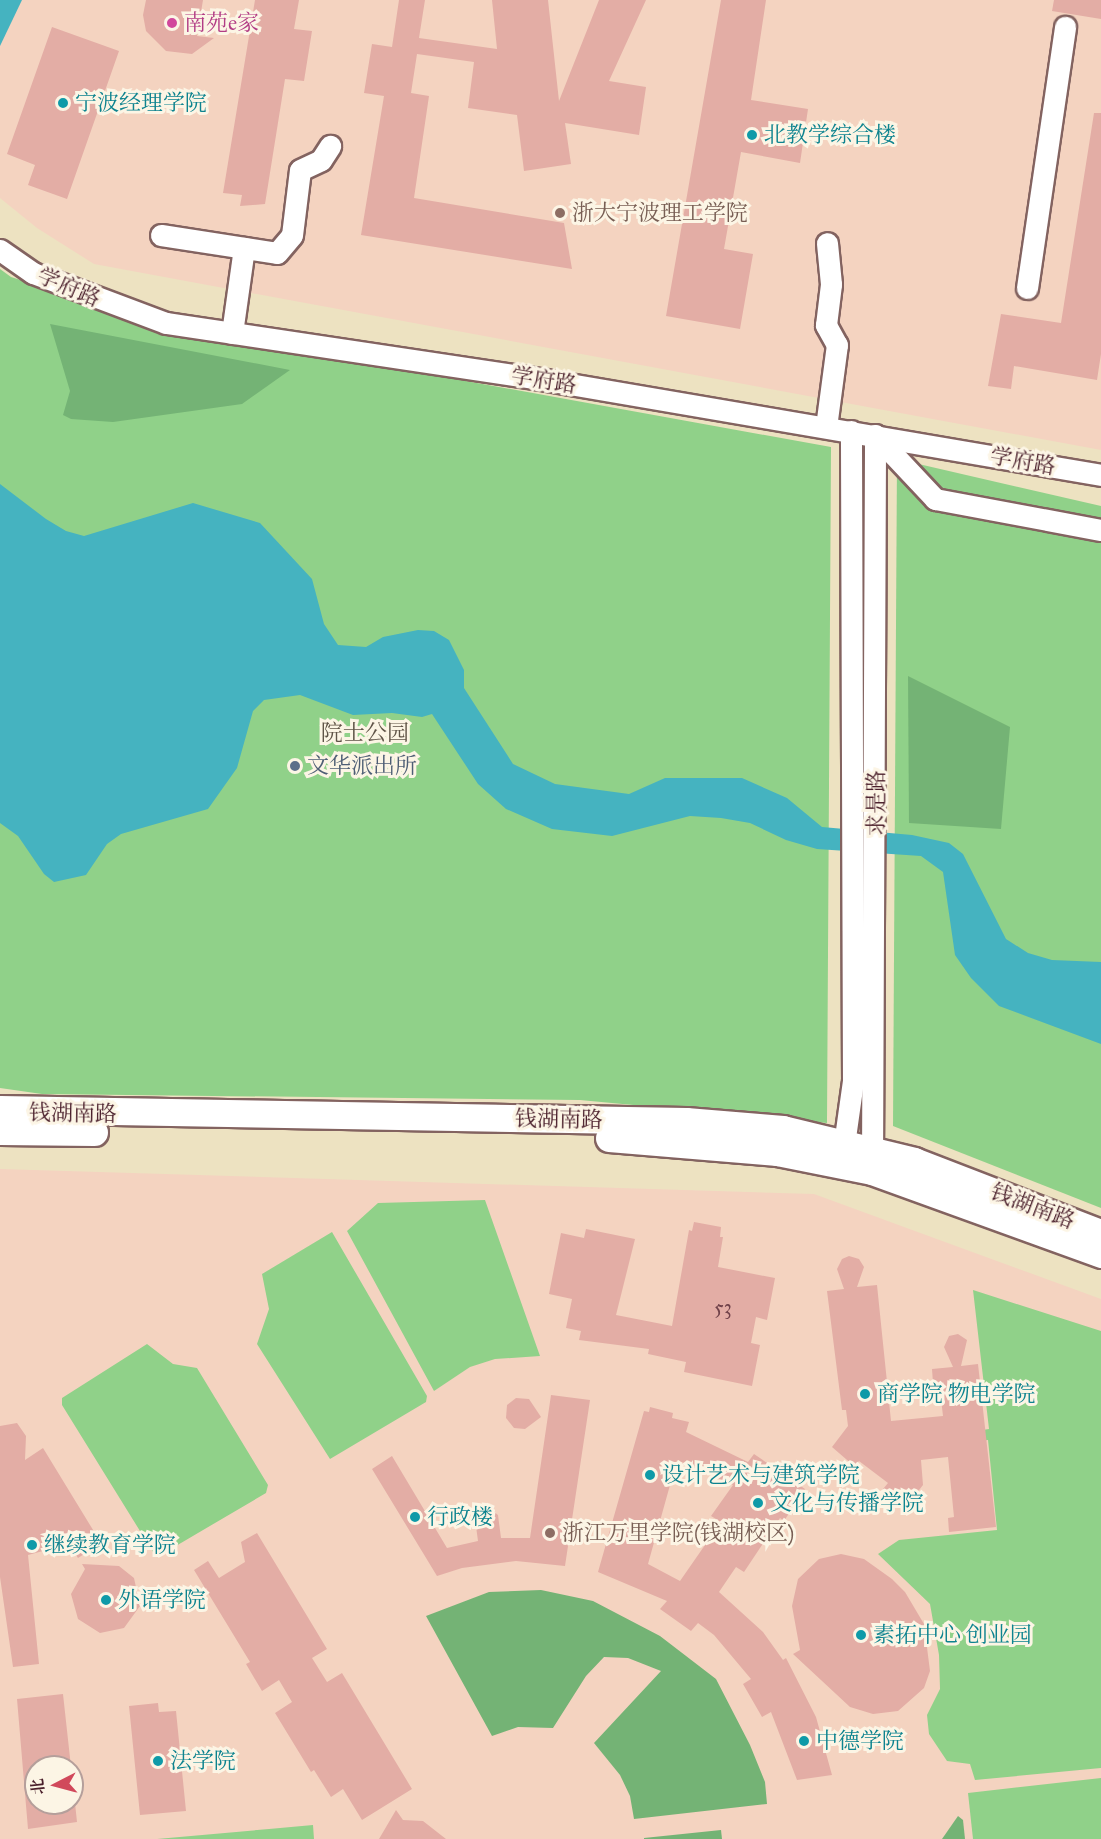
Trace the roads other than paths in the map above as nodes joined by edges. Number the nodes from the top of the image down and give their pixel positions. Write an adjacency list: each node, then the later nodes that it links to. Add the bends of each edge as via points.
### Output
1 (1065, 27): 7 (street)
2 (330, 146): 5 (street, via 321,160 300,170 292,235 277,253)
3 (161, 235): 5 (street)
4 (827, 243): 9 (street, via 831,284 826,325 837,345)
5 (244, 248): 8 (street)
6 (0, 250): 8 (street, 学府路, via 33,273 97,300 165,323)
7 (1027, 288)
8 (232, 333): 9 (street, 学府路)
9 (825, 427): 10 (street, 学府路)
10 (851, 431): 11 (street, 学府路); 16 (street, 求是路, via 849,854 853,1081)
11 (875, 435): 12 (street, 学府路); 13 (street, via 935,499); 17 (street, 求是路)
12 (1101, 475)
13 (1101, 530)
14 (0, 1109): 16 (main road, 钱湖南路, via 686,1121 783,1129)
15 (0, 1131): 16 (main road, 钱湖南路, via 559,1136)
16 (842, 1155): 17 (main road, 钱湖南路)
17 (873, 1161): 18 (main road, 钱湖南路, via 914,1161); 19 (main road, 钱湖南路)
18 (1101, 1233)
19 (1101, 1254)

